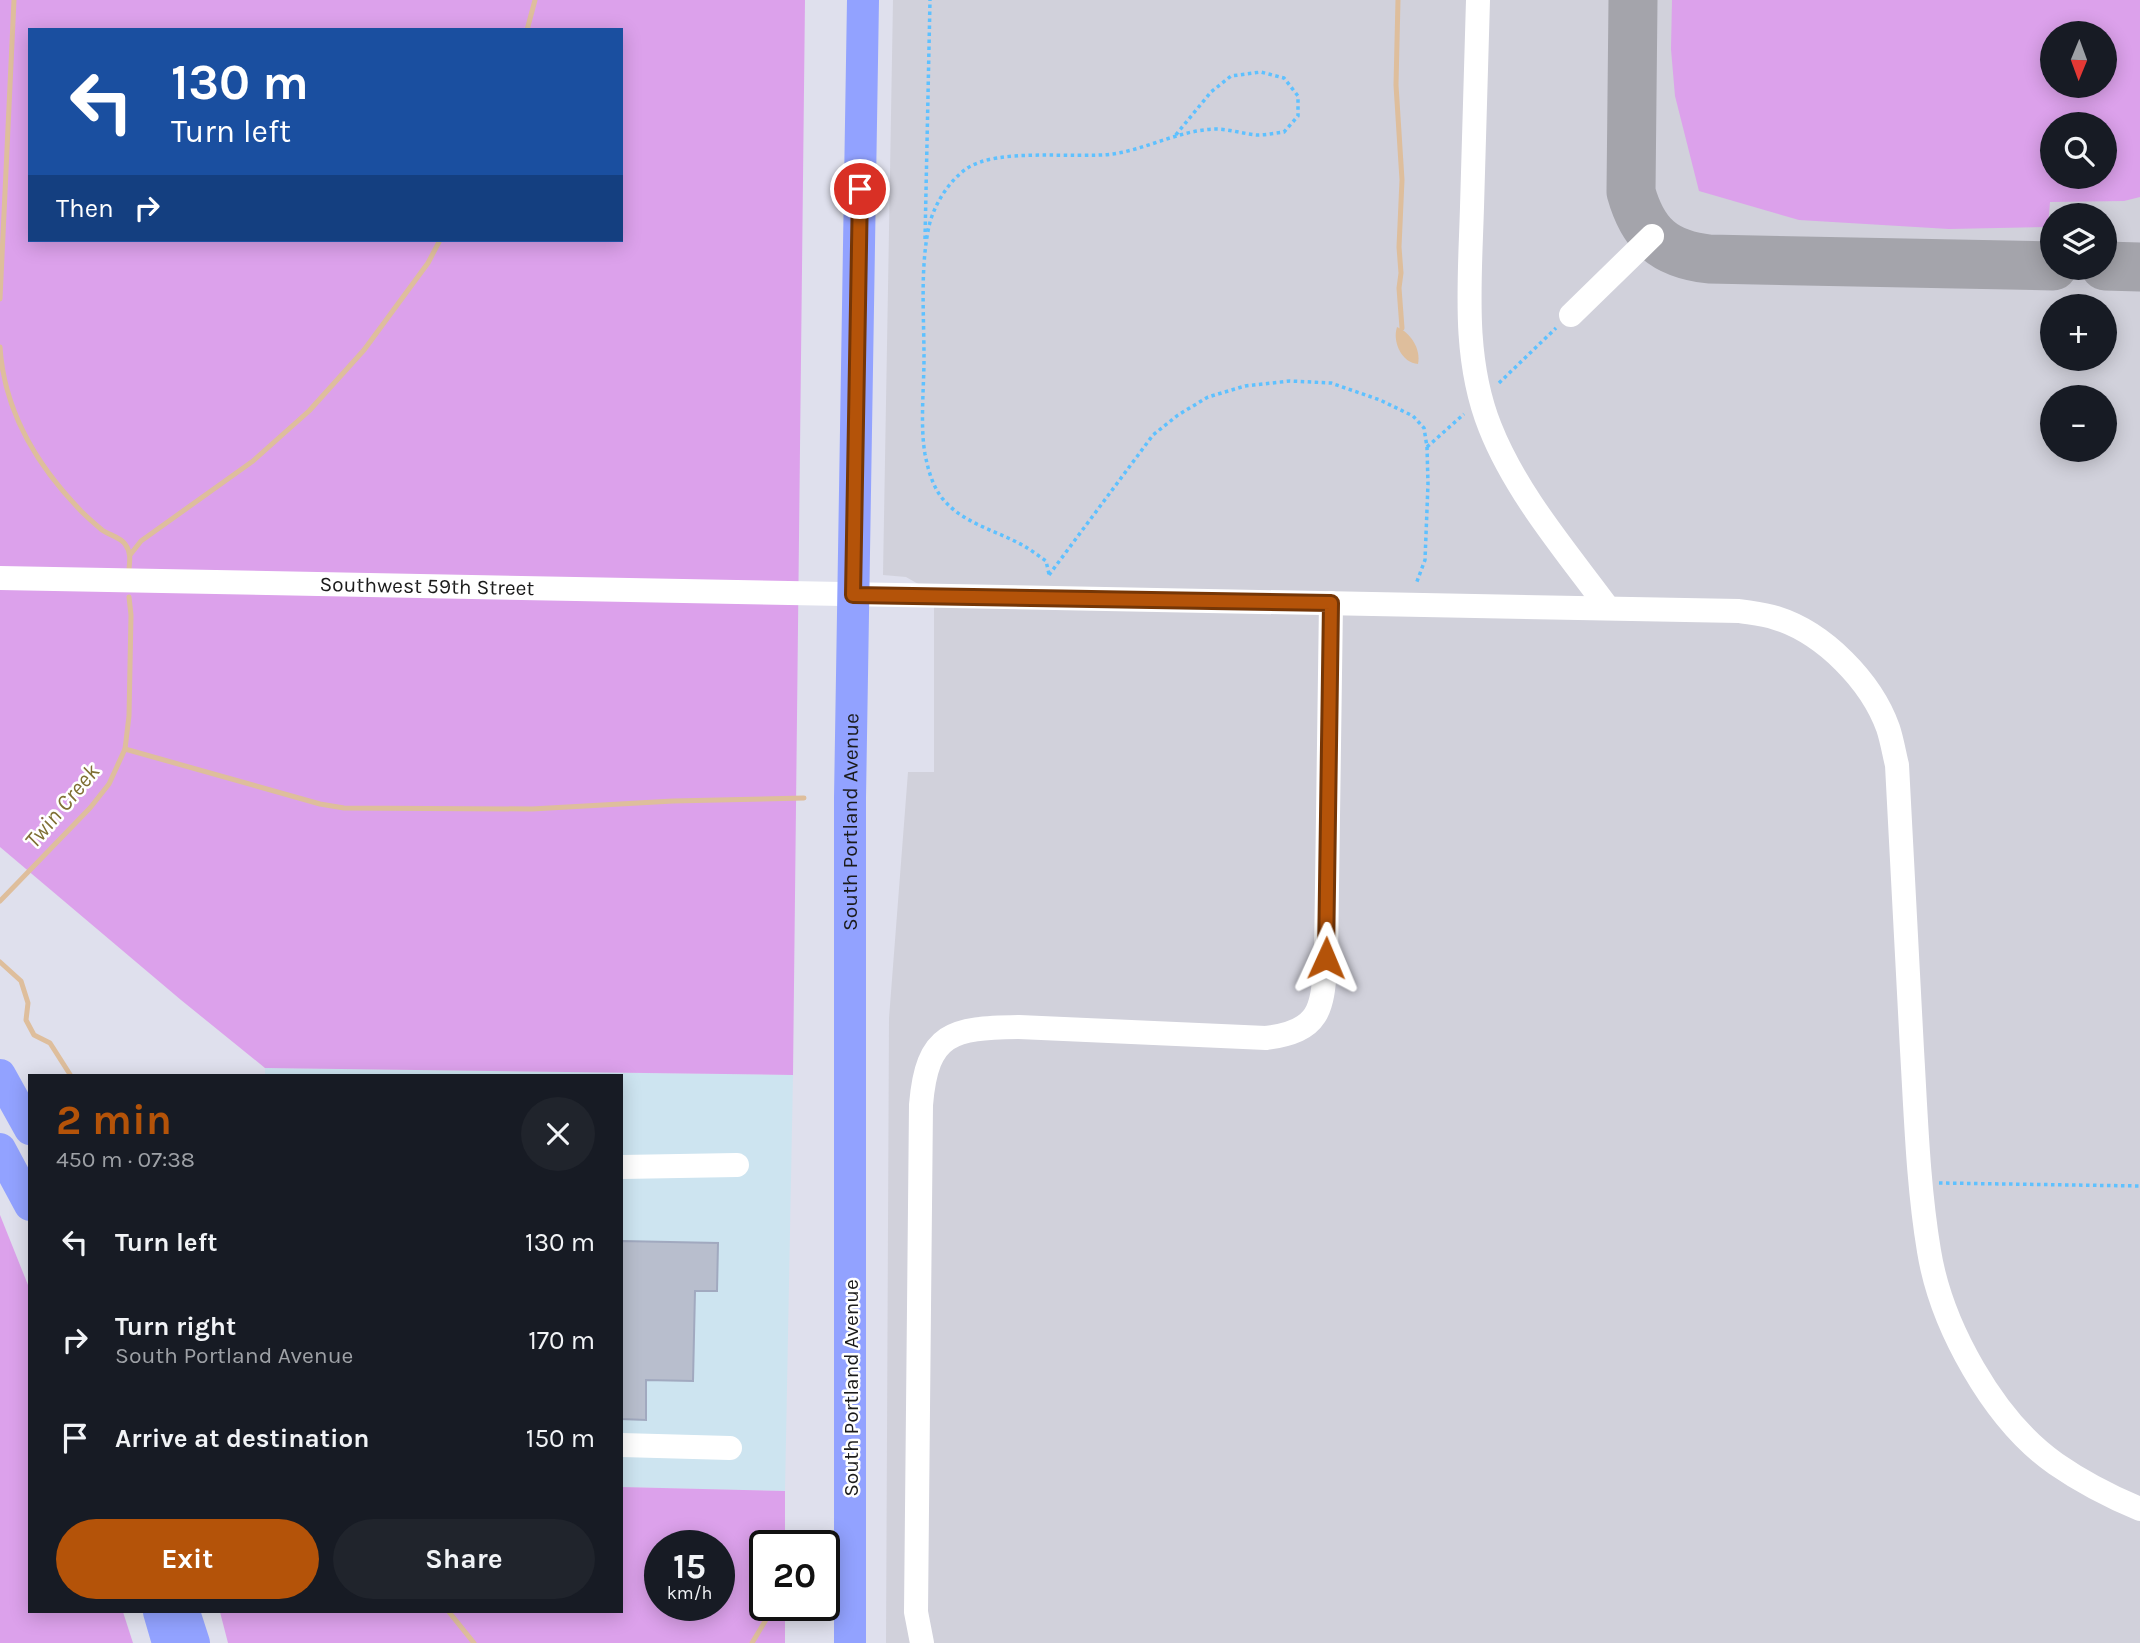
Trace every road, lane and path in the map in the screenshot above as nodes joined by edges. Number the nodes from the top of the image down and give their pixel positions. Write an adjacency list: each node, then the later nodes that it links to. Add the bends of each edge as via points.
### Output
1 (863, 0): 12 (main road, South Portland Avenue)
2 (930, 0): 6 (path)
3 (1478, 0): 8 (street, via 1469,297)
4 (1174, 137): 4 (path, via 1217,129 1259,135 1284,132 1298,116 1298,96 1284,78 1261,72 1231,76 1210,92); 6 (path, via 1116,154 1011,157 967,168 939,200 929,224)
5 (1652, 236): 7 (street)
6 (925, 260): 11 (path, via 925,451 931,477 942,498 973,523 1046,561)
7 (1570, 315): 8 (path)
8 (1480, 400): 9 (path); 15 (street, via 1509,467)
9 (1427, 447): 11 (path, via 1424,428 1413,416 1331,383 1245,386 1208,397 1153,435); 14 (path, via 1425,560 1413,590)
10 (0, 578): 12 (street, Southwest 59th Street)
11 (1048, 586): 12 (street, Southwest 59th Street); 13 (street, Southwest 59th Street)
12 (853, 595): 31 (main road, South Portland Avenue)
13 (1331, 603): 14 (street, Southwest 59th Street); 32 (street, via 1326,958 1323,1000 1317,1013 1296,1030 1266,1038 983,1028 945,1041 927,1066 921,1105 916,1612)
14 (1398, 604): 15 (street, Southwest 59th Street)
15 (1608, 608): 21 (street, Southwest 59th Street, via 1739,611 1777,618 1828,646 1870,692 1888,728 1897,765)
16 (0, 1075): 17 (main road)
17 (28, 1125)
18 (0, 1149): 23 (main road)
19 (737, 1165): 20 (street)
20 (623, 1167)
21 (1920, 1182): 22 (path); 26 (street, Southwest 59th Street, via 1929,1253 1947,1315 1975,1372 2013,1425 2055,1463)
22 (2140, 1186)
23 (28, 1201)
24 (623, 1445): 25 (street)
25 (730, 1448)
26 (2140, 1509)
27 (159, 1613): 29 (main road)
28 (184, 1613): 30 (main road)
29 (169, 1643)
30 (194, 1643)
31 (850, 1643)
32 (922, 1643)

